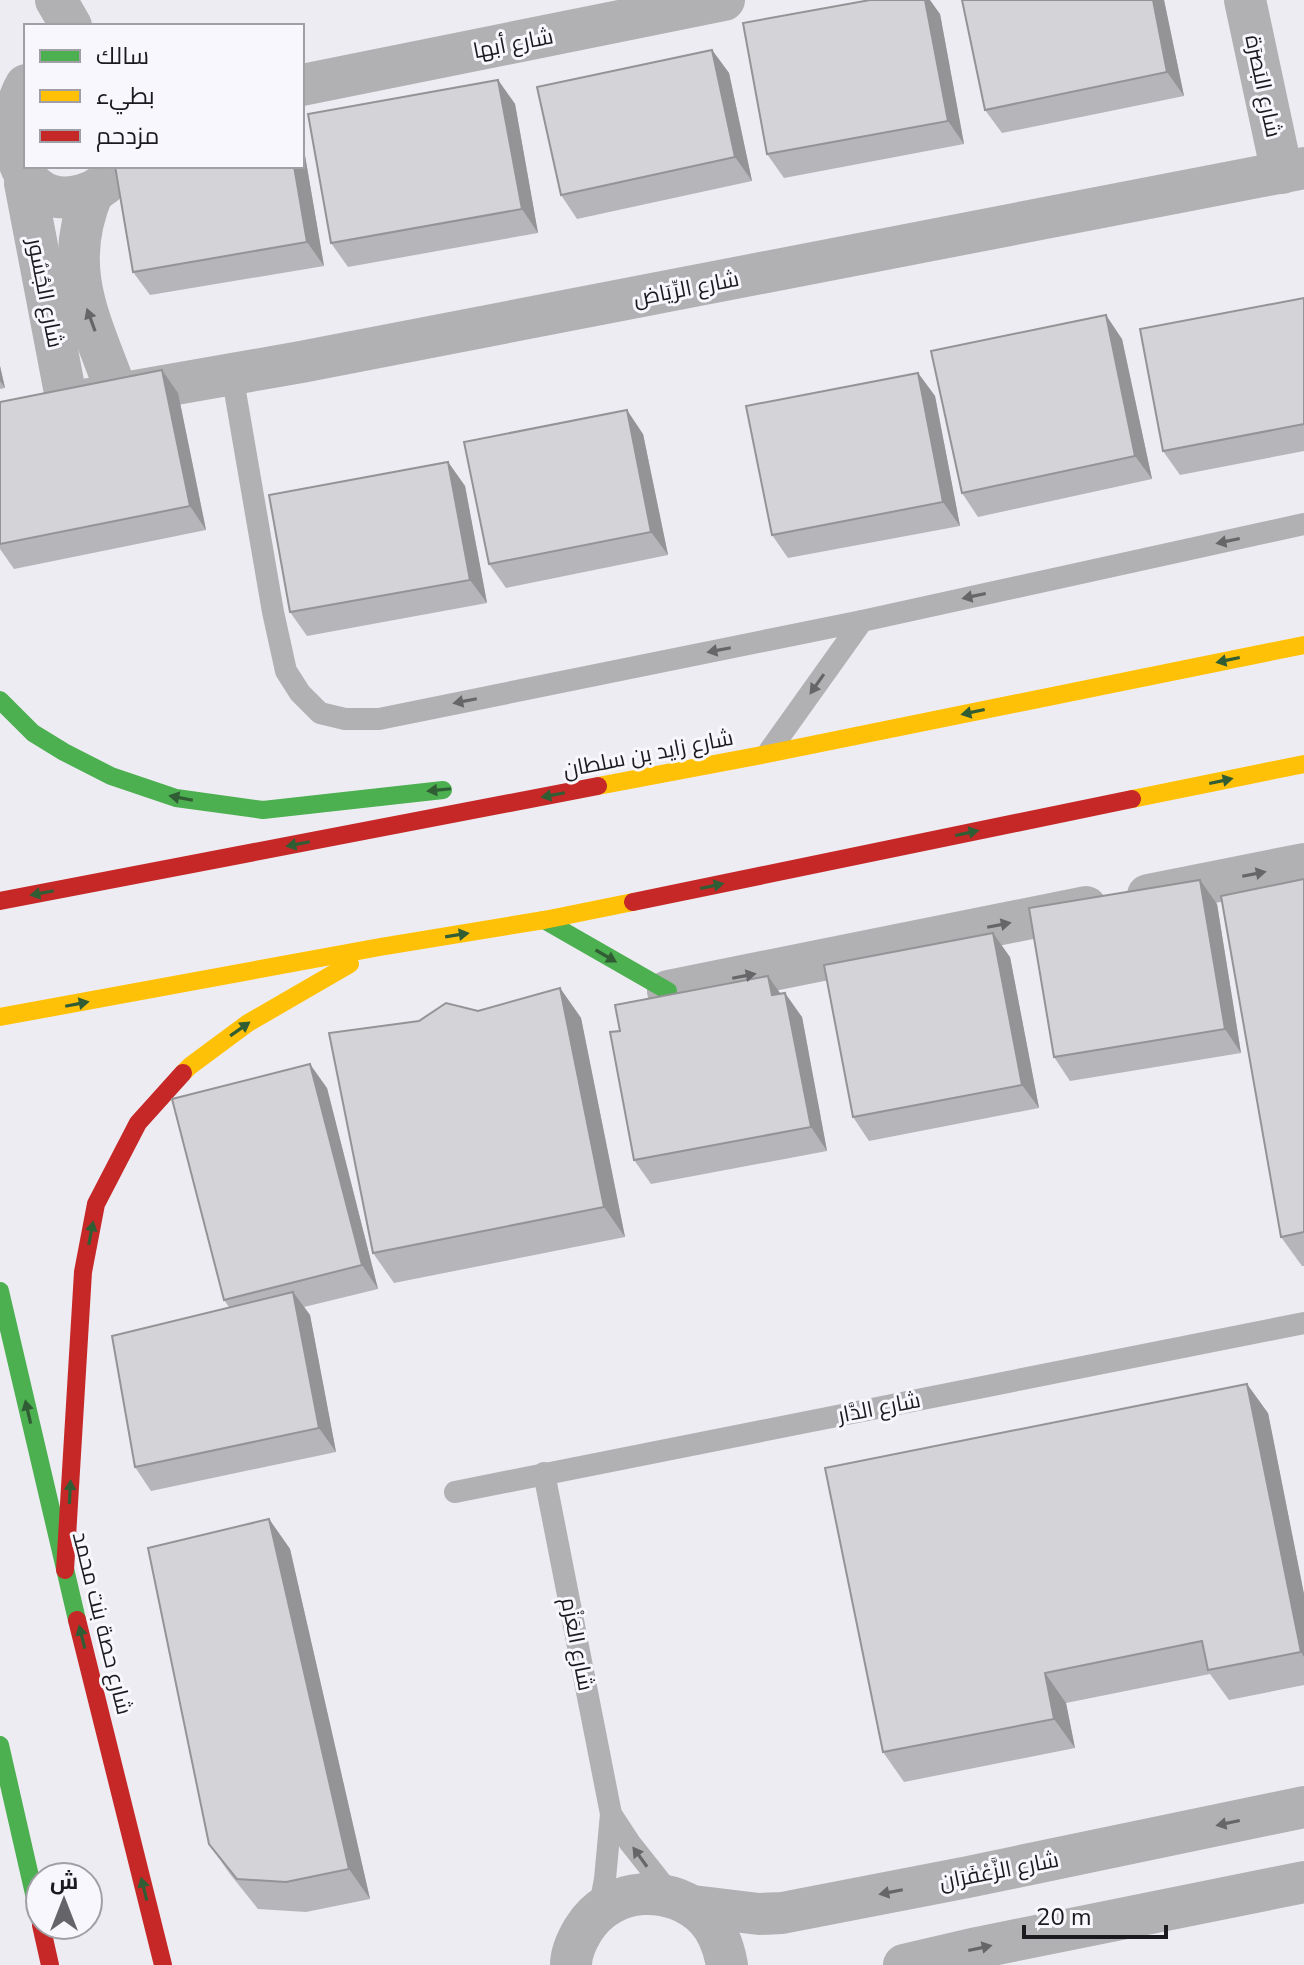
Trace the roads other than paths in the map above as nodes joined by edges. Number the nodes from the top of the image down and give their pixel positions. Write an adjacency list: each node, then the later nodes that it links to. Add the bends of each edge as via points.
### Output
1 (48, 0): 5 (street)
2 (56, 0): 6 (street)
3 (724, 0): 7 (street, شارع أبها)
4 (1245, 0): 9 (street, شارع البَصرَة)
5 (44, 24)
6 (70, 24)
7 (304, 85)
8 (11, 104): 10 (street, شارع الجُسُور, via 2,130)
9 (1293, 170): 12 (street, شارع الرِّيَاض)
10 (12, 172): 11 (street, via 40,193 58,197 76,197); 14 (street, شارع الجُسُور)
11 (106, 179): 13 (street, شارع الجُسُور, one-way to 11, via 85,306 77,261 81,226)
12 (232, 374): 13 (street, شارع الرِّيَاض); 16 (lane, one-way to 12, via 379,719 320,713 286,671)
13 (117, 393): 14 (street, شارع الرِّيَاض)
14 (67, 403)
15 (1304, 524): 16 (lane, one-way to 16)
16 (862, 621): 19 (lane, one-way to 19)
17 (1304, 645): 19 (main road, شارع زايد بن سلطان, one-way to 19)
18 (0, 700): 22 (main road, one-way to 18, via 263,810 176,798 111,776 64,752 33,733)
19 (767, 754): 21 (main road); 24 (main road, شارع زايد بن سلطان, one-way to 24)
20 (1304, 764): 25 (main road, one-way to 20)
21 (531, 780)
22 (468, 787)
23 (1304, 864): 27 (street, one-way to 23)
24 (0, 901)
25 (544, 920): 26 (main road, one-way to 25); 27 (main road, one-way to 27)
26 (380, 947): 28 (main road, one-way to 26); 33 (main road, one-way to 26, via 83,1272 96,1204 138,1123 190,1066 248,1023)
27 (668, 991)
28 (0, 1017)
29 (0, 1291): 33 (main road, شارع حصة بنت محمد, one-way to 29)
30 (1304, 1323): 31 (lane, شارع الدَّار)
31 (544, 1473): 32 (lane, شارع الدَّار); 37 (lane, شارع العَزْم)
32 (455, 1492)
33 (65, 1570): 44 (main road, شارع حصة بنت محمد, one-way to 33)
34 (0, 1745): 36 (main road)
35 (1304, 1807): 40 (street, شارع الزَّعْفَرَان, one-way to 40, via 782,1913)
36 (6, 1808): 38 (main road)
37 (611, 1814): 40 (lane, شارع العَزْم, one-way to 37, via 650,1871); 41 (lane, شارع العَزْم, via 605,1879)
38 (24, 1867)
39 (1304, 1882): 48 (street, one-way to 39)
40 (682, 1902): 41 (street, شارع الزَّعْفَرَان, via 654,1893 634,1895); 47 (street, via 709,1921)
41 (594, 1916): 45 (street); 46 (street, via 577,1939)
42 (45, 1941): 43 (main road)
43 (50, 1965)
44 (163, 1965)
45 (539, 1965)
46 (571, 1965)
47 (727, 1965)
48 (904, 1965)

